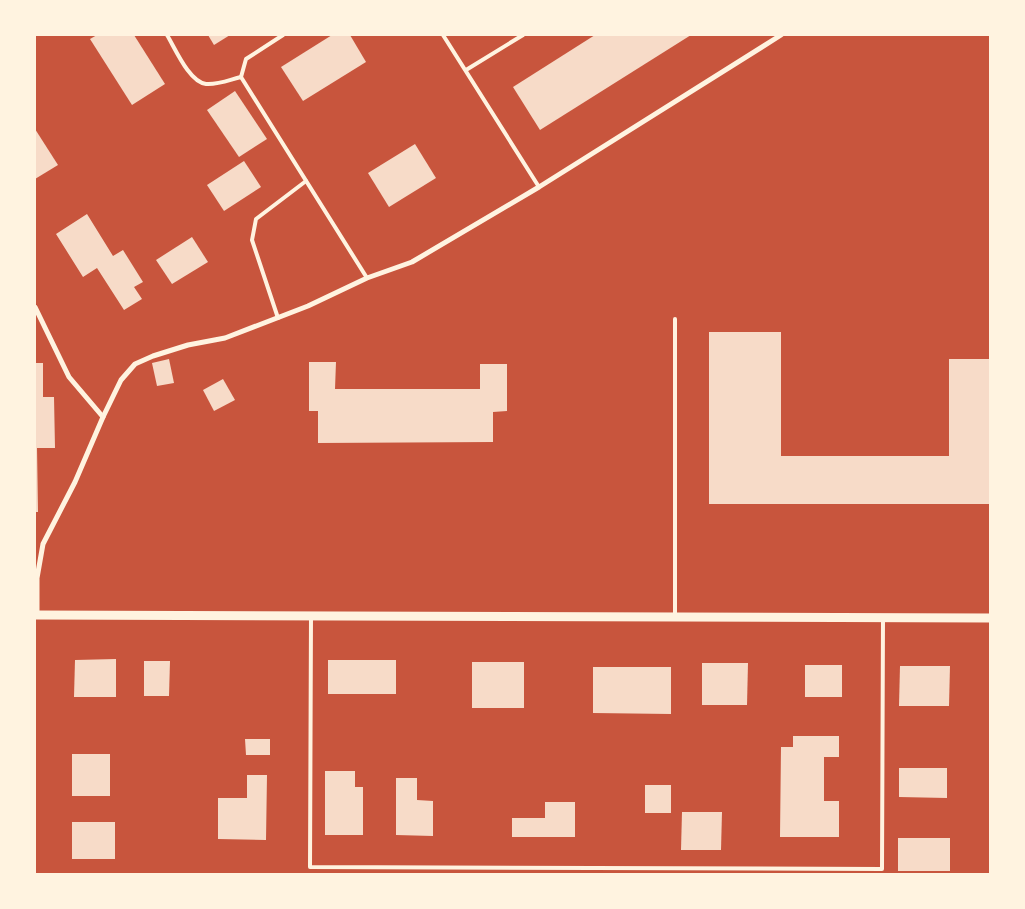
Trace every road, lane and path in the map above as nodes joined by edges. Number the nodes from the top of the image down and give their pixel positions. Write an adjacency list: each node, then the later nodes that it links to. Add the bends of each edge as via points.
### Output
1 (167, 35): 7 (lane, via 191,76 203,84)
2 (283, 35): 7 (lane, via 246,59)
3 (443, 35): 6 (lane)
4 (522, 35): 6 (lane)
5 (781, 35): 9 (street)
6 (466, 70): 9 (lane)
7 (241, 77): 8 (lane)
8 (306, 181): 10 (lane); 12 (lane, via 256,219 252,240)
9 (539, 187): 10 (street, via 412,262)
10 (367, 278): 12 (street)
11 (35, 307): 14 (street, via 69,377)
12 (278, 318): 14 (street, via 224,338 188,345 135,364 121,380)
13 (675, 319): 17 (lane)
14 (103, 417): 15 (street, via 43,544)
15 (36, 615): 16 (street)
16 (311, 616): 17 (street); 18 (lane, via 310,866 862,869 882,869)
17 (675, 618): 18 (street)
18 (882, 618): 19 (street)
19 (990, 618)

